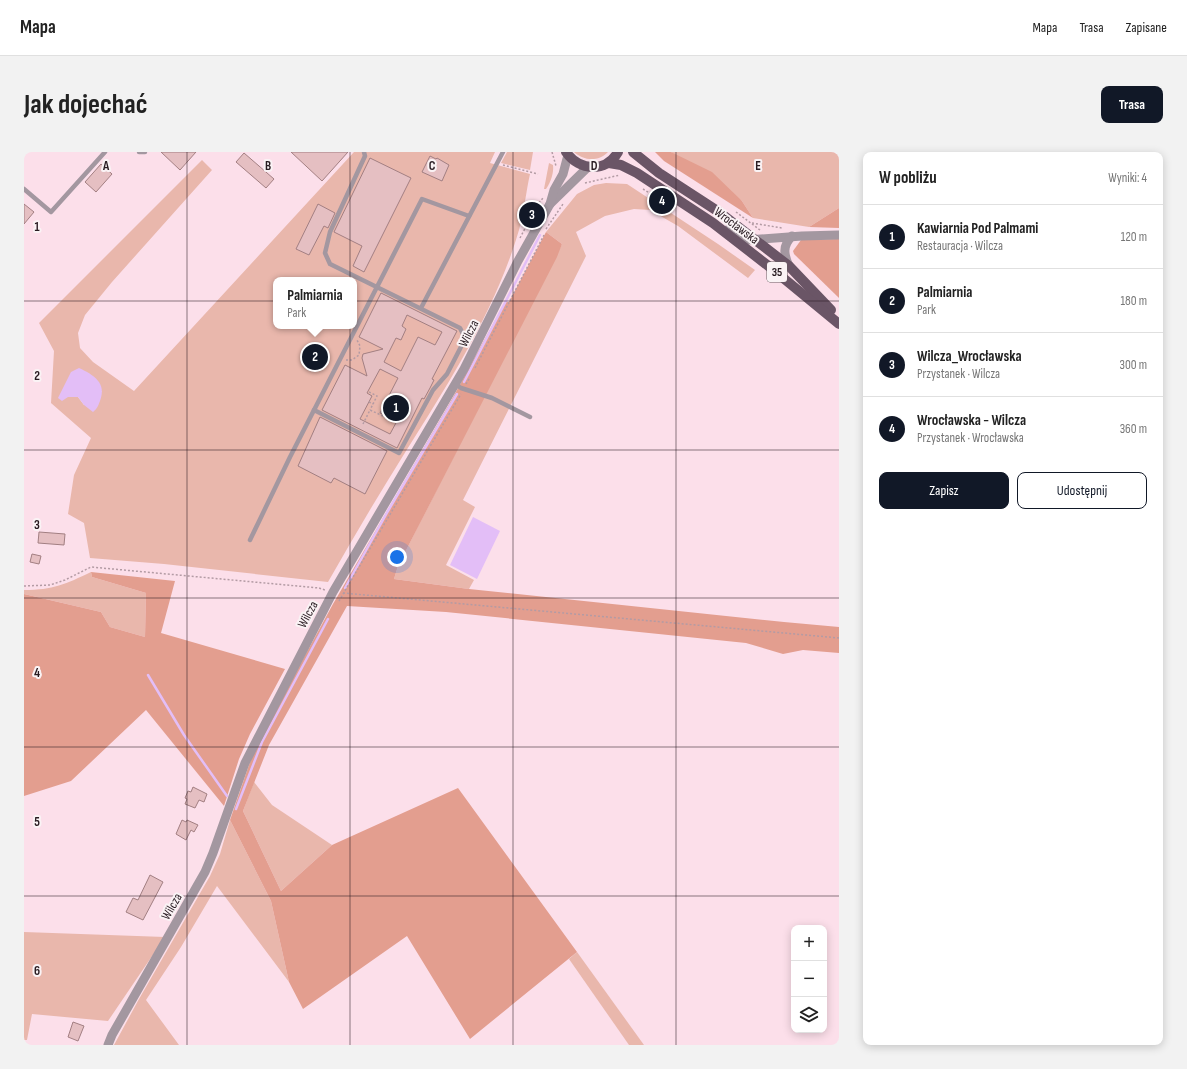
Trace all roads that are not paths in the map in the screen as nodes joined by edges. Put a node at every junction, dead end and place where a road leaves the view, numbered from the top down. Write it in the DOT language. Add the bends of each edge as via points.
graph roads {
  1 [pos="105,152"];
  2 [pos="140,152"];
  3 [pos="145,152"];
  4 [pos="364,152"];
  5 [pos="503,152"];
  6 [pos="618,152"];
  7 [pos="633,152"];
  8 [pos="567,154"];
  9 [pos="609,163"];
  10 [pos="588,167"];
  11 [pos="24,189"];
  12 [pos="550,204"];
  13 [pos="469,216"];
  14 [pos="713,223"];
  15 [pos="790,233"];
  16 [pos="839,235"];
  17 [pos="756,240"];
  18 [pos="789,266"];
  19 [pos="357,277"];
  20 [pos="357,277"];
  21 [pos="377,287"];
  22 [pos="421,308"];
  23 [pos="839,319"];
  24 [pos="839,324"];
  25 [pos="357,327"];
  26 [pos="356,329"];
  27 [pos="455,384"];
  28 [pos="314,410"];
  29 [pos="530,417"];
  30 [pos="250,540"];
  31 [pos="108,1045"];
  1 -- 11 [label="lane" via="51,212"];
  2 -- 3 [label="lane"];
  4 -- 20 [label="lane" via="365,156 330,232 325,253 330,264"];
  5 -- 13 [label="lane"];
  6 -- 9 [label="main road"];
  7 -- 17 [label="main road, Wrocławska / 35"];
  8 -- 10 [label="main road" via="578,164"];
  8 -- 12 [label="street, Wilcza" via="563,174"];
  9 -- 10 [label="main road, 35"];
  9 -- 14 [label="main road, Wrocławska / 35" via="621,165 637,173"];
  10 -- 12 [label="street, Wilcza"];
  12 -- 27 [label="street, Wilcza"];
  13 -- 21 [label="lane" via="422,199"];
  13 -- 22 [label="lane"];
  14 -- 17 [label="street" via="742,238"];
  14 -- 24 [label="main road, Wrocławska / 35"];
  15 -- 16 [label="street"];
  15 -- 17 [label="street"];
  15 -- 18 [label="street" via="784,252"];
  17 -- 18 [label="main road, Wrocławska / 35"];
  18 -- 23 [label="main road, Wrocławska / 35"];
  19 -- 21 [label="lane"];
  21 -- 22 [label="lane"];
  21 -- 25 [label="lane"];
  22 -- 28 [label="lane" via="460,328 464,336 463,343 447,374 433,390 399,453"];
  26 -- 28 [label="lane"];
  27 -- 29 [label="lane" via="492,398"];
  27 -- 31 [label="street, Wilcza" via="334,592 245,763 205,872"];
  28 -- 30 [label="lane"];
}
